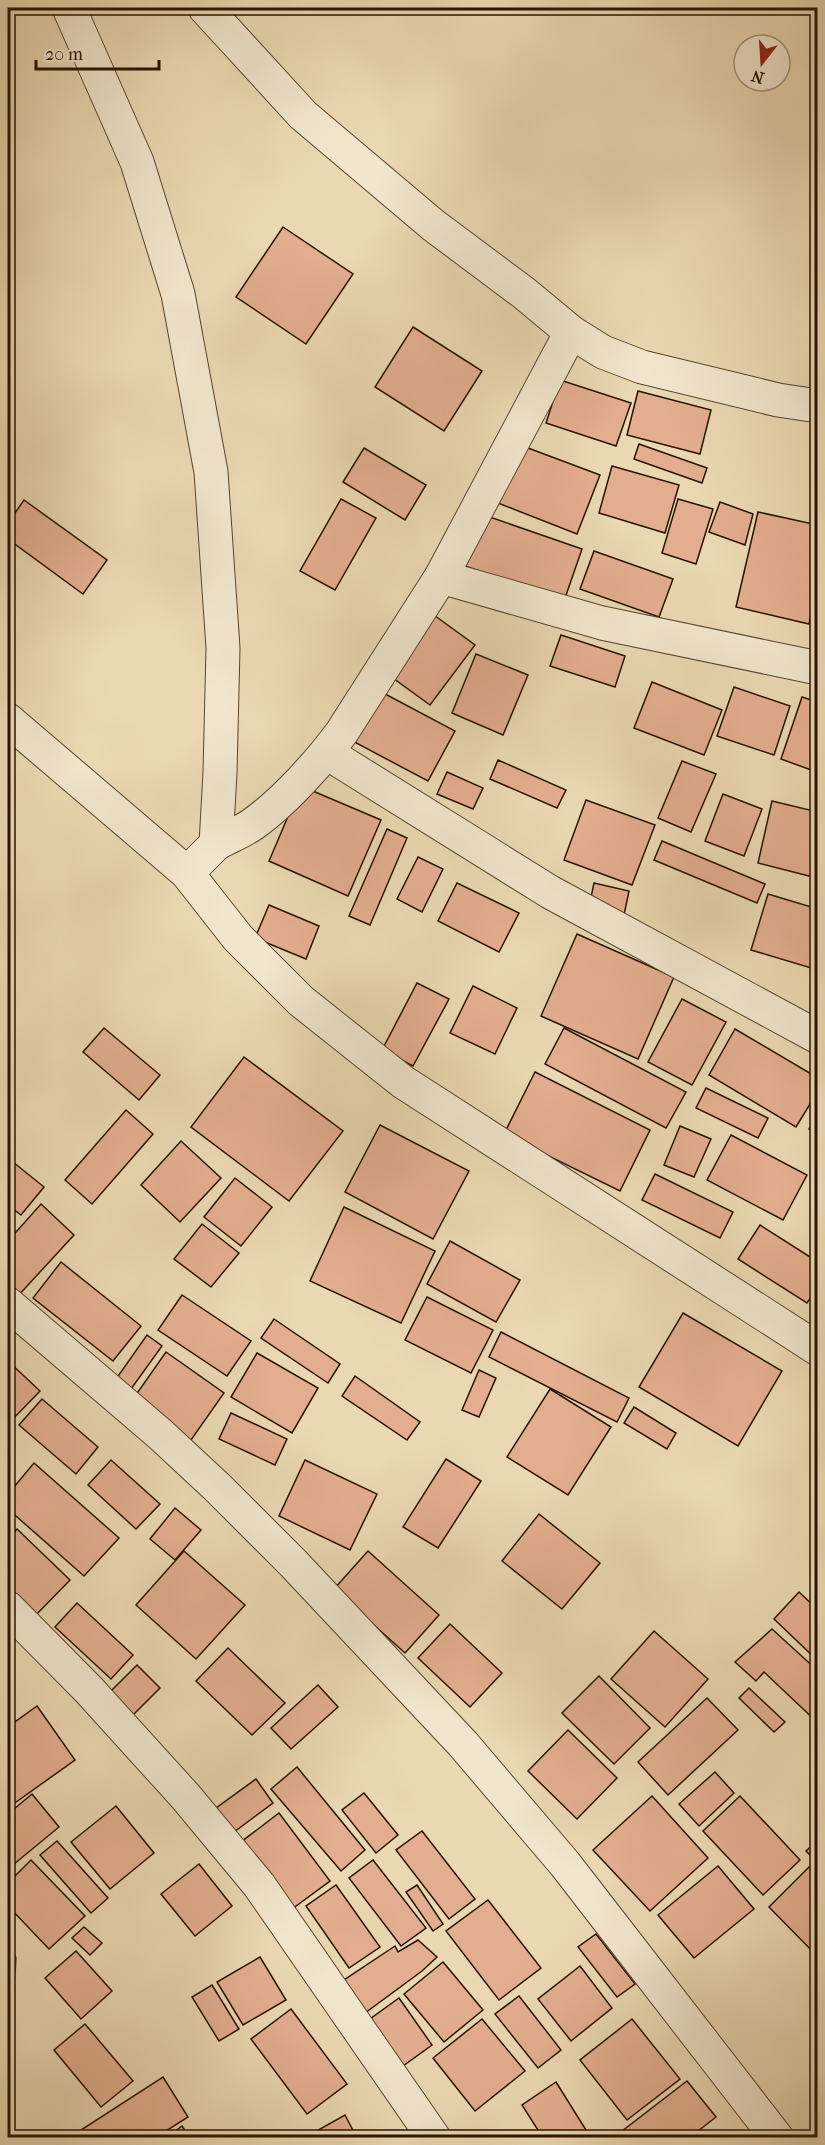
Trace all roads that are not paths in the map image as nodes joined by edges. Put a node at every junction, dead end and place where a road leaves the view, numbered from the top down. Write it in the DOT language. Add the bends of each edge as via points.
graph roads {
  1 [pos="69,8"];
  2 [pos="205,8"];
  3 [pos="571,332"];
  4 [pos="818,406"];
  5 [pos="441,577"];
  6 [pos="818,668"];
  7 [pos="8,720"];
  8 [pos="327,753"];
  9 [pos="216,844"];
  10 [pos="187,873"];
  11 [pos="818,1037"];
  12 [pos="8,1304"];
  13 [pos="818,1349"];
  14 [pos="8,1608"];
  15 [pos="434,2138"];
  16 [pos="777,2138"];
  1 -- 9 [label="street" via="137,162 178,294 211,472 224,648"];
  2 -- 3 [label="street" via="303,115 433,225"];
  3 -- 4 [label="street" via="603,352 642,368"];
  3 -- 5 [label="street"];
  5 -- 6 [label="street" via="602,623"];
  5 -- 8 [label="street"];
  7 -- 10 [label="street"];
  8 -- 9 [label="street" via="253,824"];
  8 -- 11 [label="street" via="550,892"];
  9 -- 10 [label="street"];
  10 -- 13 [label="street" via="238,938 301,1001 403,1082"];
  12 -- 16 [label="street" via="217,1487 463,1744 565,1864"];
  14 -- 15 [label="street" via="170,1779 259,1885"];
}
